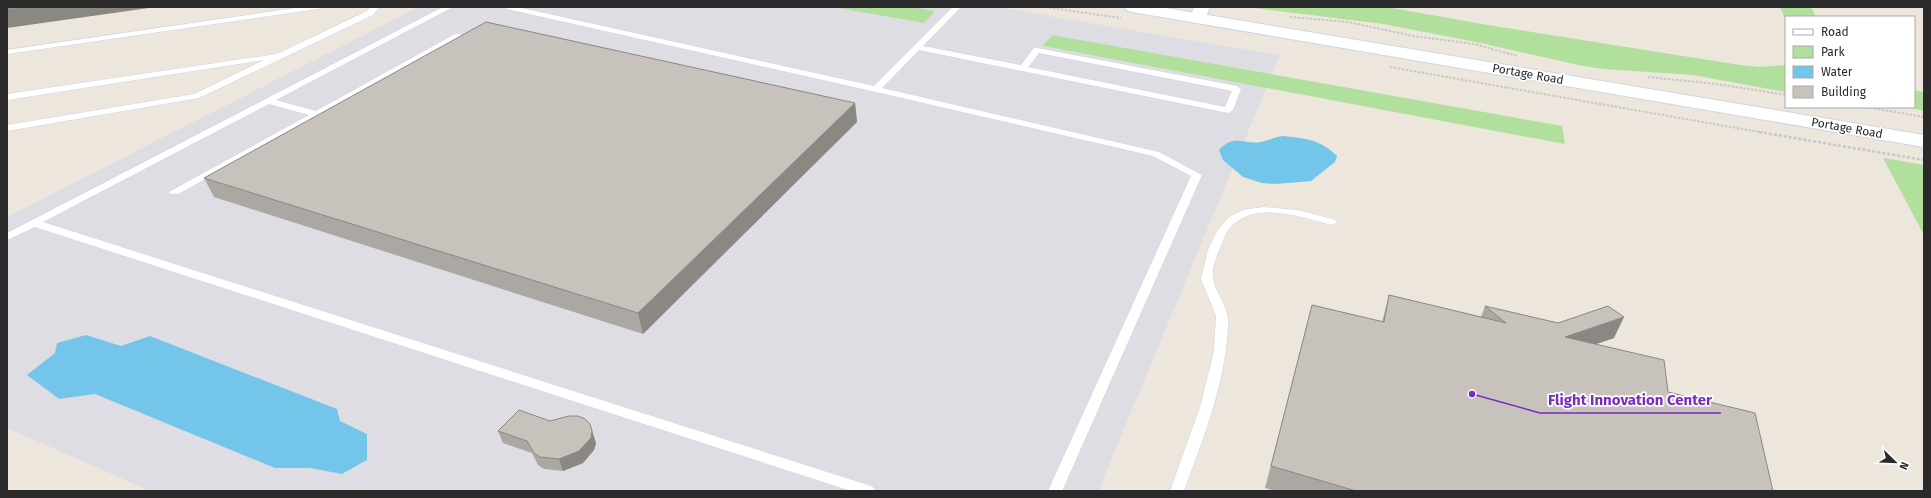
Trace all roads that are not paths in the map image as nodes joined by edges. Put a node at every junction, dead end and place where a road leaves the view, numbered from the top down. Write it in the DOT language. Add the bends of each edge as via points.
graph roads {
  1 [pos="318,7"];
  2 [pos="375,7"];
  3 [pos="449,7"];
  4 [pos="507,7"];
  5 [pos="957,7"];
  6 [pos="1132,7"];
  7 [pos="1200,13"];
  8 [pos="458,36"];
  9 [pos="918,47"];
  10 [pos="7,52"];
  11 [pos="286,54"];
  12 [pos="1023,68"];
  13 [pos="876,89"];
  14 [pos="7,97"];
  15 [pos="268,101"];
  16 [pos="317,114"];
  17 [pos="7,128"];
  18 [pos="1924,141"];
  19 [pos="174,192"];
  20 [pos="1332,222"];
  21 [pos="34,223"];
  22 [pos="7,237"];
  23 [pos="868,491"];
  24 [pos="1055,491"];
  25 [pos="1177,491"];
  1 -- 10 [label="lane"];
  2 -- 11 [label="lane" via="370,13"];
  3 -- 15 [label="lane"];
  4 -- 13 [label="lane"];
  5 -- 9 [label="lane"];
  6 -- 7 [label="main road, Portage Road"];
  7 -- 18 [label="main road, Portage Road"];
  8 -- 16 [label="lane"];
  9 -- 12 [label="lane"];
  9 -- 13 [label="lane"];
  11 -- 14 [label="lane"];
  11 -- 17 [label="lane" via="196,96"];
  12 -- 12 [label="lane" via="1228,110 1237,89 1037,50"];
  13 -- 24 [label="lane" via="1156,154 1197,174"];
  15 -- 16 [label="lane"];
  15 -- 21 [label="lane"];
  16 -- 19 [label="lane"];
  20 -- 25 [label="lane" via="1289,212 1258,210 1245,212 1223,227 1216,241 1207,278 1222,315 1219,355 1207,405"];
  21 -- 22 [label="lane"];
  21 -- 23 [label="lane"];
}
